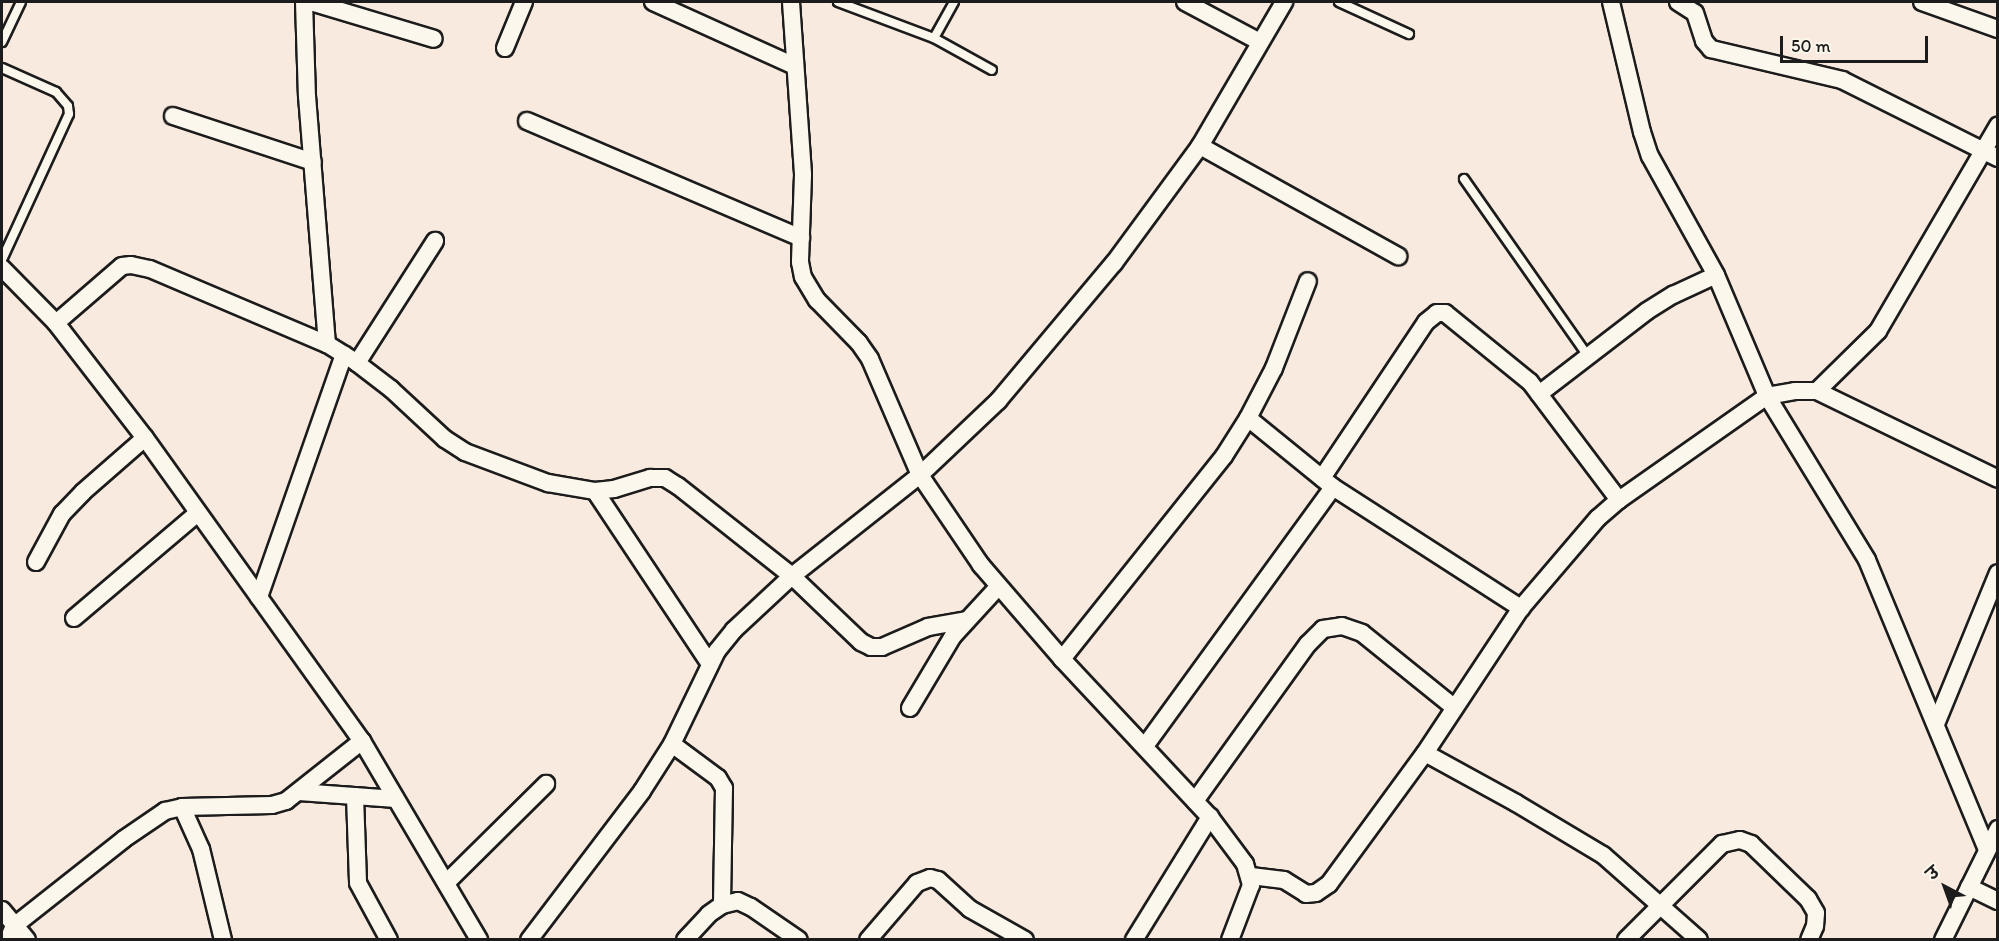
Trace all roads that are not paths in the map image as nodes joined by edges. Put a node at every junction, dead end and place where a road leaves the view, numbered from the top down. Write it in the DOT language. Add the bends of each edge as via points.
graph roads {
  1 [pos="21,2"];
  2 [pos="304,2"];
  3 [pos="311,2"];
  4 [pos="524,2"];
  5 [pos="653,2"];
  6 [pos="791,2"];
  7 [pos="838,2"];
  8 [pos="954,2"];
  9 [pos="1185,2"];
  10 [pos="1284,2"];
  11 [pos="1339,2"];
  12 [pos="1611,2"];
  13 [pos="1678,2"];
  14 [pos="1922,2"];
  15 [pos="1998,29"];
  16 [pos="1409,33"];
  17 [pos="934,38"];
  18 [pos="434,39"];
  19 [pos="2,42"];
  20 [pos="1260,42"];
  21 [pos="505,48"];
  22 [pos="795,66"];
  23 [pos="2,68"];
  24 [pos="992,70"];
  25 [pos="173,116"];
  26 [pos="527,121"];
  27 [pos="1998,126"];
  28 [pos="1200,146"];
  29 [pos="1991,155"];
  30 [pos="313,162"];
  31 [pos="1464,179"];
  32 [pos="801,238"];
  33 [pos="435,241"];
  34 [pos="1398,256"];
  35 [pos="2,260"];
  36 [pos="2,268"];
  37 [pos="1716,275"];
  38 [pos="1308,281"];
  39 [pos="56,323"];
  40 [pos="327,344"];
  41 [pos="1588,356"];
  42 [pos="351,358"];
  43 [pos="1816,391"];
  44 [pos="1539,394"];
  45 [pos="1767,396"];
  46 [pos="1248,418"];
  47 [pos="145,438"];
  48 [pos="921,475"];
  49 [pos="1998,479"];
  50 [pos="1328,483"];
  51 [pos="595,491"];
  52 [pos="1619,500"];
  53 [pos="198,513"];
  54 [pos="36,562"];
  55 [pos="1998,573"];
  56 [pos="792,576"];
  57 [pos="998,587"];
  58 [pos="259,597"];
  59 [pos="1521,608"];
  60 [pos="74,618"];
  61 [pos="966,620"];
  62 [pos="1062,659"];
  63 [pos="710,664"];
  64 [pos="910,708"];
  65 [pos="1455,708"];
  66 [pos="1936,724"];
  67 [pos="363,741"];
  68 [pos="672,744"];
  69 [pos="1145,746"];
  70 [pos="1425,753"];
  71 [pos="546,784"];
  72 [pos="299,792"];
  73 [pos="355,796"];
  74 [pos="396,799"];
  75 [pos="1195,801"];
  76 [pos="182,807"];
  77 [pos="1210,817"];
  78 [pos="1998,829"];
  79 [pos="1987,849"];
  80 [pos="1251,876"];
  81 [pos="446,883"];
  82 [pos="1969,887"];
  83 [pos="1998,901"];
  84 [pos="722,905"];
  85 [pos="1660,907"];
  86 [pos="2,910"];
  87 [pos="11,933"];
  88 [pos="27,939"];
  89 [pos="223,939"];
  90 [pos="389,939"];
  91 [pos="479,939"];
  92 [pos="529,939"];
  93 [pos="685,939"];
  94 [pos="799,939"];
  95 [pos="868,939"];
  96 [pos="1024,939"];
  97 [pos="1134,939"];
  98 [pos="1230,939"];
  99 [pos="1626,939"];
  100 [pos="1699,939"];
  101 [pos="1809,939"];
  102 [pos="1943,939"];
  1 -- 19 [label="lane"];
  2 -- 30 [label="street"];
  3 -- 18 [label="street"];
  4 -- 21 [label="street"];
  5 -- 22 [label="street"];
  6 -- 22 [label="street"];
  7 -- 17 [label="lane"];
  8 -- 17 [label="lane"];
  9 -- 20 [label="street"];
  10 -- 20 [label="street"];
  11 -- 16 [label="lane"];
  12 -- 37 [label="street" via="1650,156"];
  13 -- 29 [label="street" via="1695,13 1704,41 1712,49 1842,80"];
  14 -- 15 [label="street"];
  17 -- 24 [label="lane"];
  20 -- 28 [label="street"];
  22 -- 32 [label="street" via="803,175"];
  23 -- 35 [label="lane" via="56,92 69,106 69,114"];
  25 -- 30 [label="street"];
  26 -- 32 [label="street"];
  27 -- 29 [label="street"];
  28 -- 34 [label="street"];
  28 -- 48 [label="street" via="1114,263 1041,351 998,401"];
  29 -- 43 [label="street" via="1878,331"];
  30 -- 40 [label="street"];
  31 -- 41 [label="lane"];
  32 -- 48 [label="street" via="800,262 809,289 870,359"];
  33 -- 42 [label="street"];
  36 -- 39 [label="street"];
  37 -- 41 [label="street" via="1673,295"];
  37 -- 45 [label="street"];
  38 -- 46 [label="street" via="1274,368"];
  39 -- 40 [label="street" via="112,273 131,265 150,269"];
  39 -- 47 [label="street"];
  40 -- 42 [label="street"];
  41 -- 44 [label="street"];
  42 -- 51 [label="street" via="465,452 548,483"];
  42 -- 58 [label="street"];
  43 -- 45 [label="street" via="1795,390"];
  43 -- 49 [label="street"];
  44 -- 50 [label="street" via="1530,382 1445,314 1437,313 1426,322"];
  44 -- 52 [label="street"];
  45 -- 52 [label="street"];
  45 -- 66 [label="street" via="1867,560"];
  46 -- 50 [label="street"];
  46 -- 62 [label="street" via="1224,456"];
  47 -- 53 [label="street"];
  47 -- 54 [label="street" via="62,514"];
  48 -- 56 [label="street"];
  48 -- 57 [label="street"];
  50 -- 59 [label="street"];
  50 -- 69 [label="street"];
  51 -- 56 [label="street" via="665,478"];
  51 -- 63 [label="street"];
  52 -- 59 [label="street" via="1598,518"];
  53 -- 58 [label="street"];
  53 -- 60 [label="street"];
  55 -- 66 [label="street"];
  56 -- 61 [label="street" via="871,647 882,647 928,627"];
  56 -- 63 [label="street" via="734,630"];
  57 -- 61 [label="street"];
  57 -- 62 [label="street"];
  58 -- 67 [label="street"];
  59 -- 65 [label="street"];
  61 -- 64 [label="street"];
  62 -- 69 [label="street"];
  63 -- 68 [label="street"];
  65 -- 70 [label="street"];
  65 -- 75 [label="street" via="1362,633 1342,626 1323,629 1308,644"];
  66 -- 79 [label="street"];
  67 -- 72 [label="street"];
  67 -- 74 [label="street"];
  68 -- 84 [label="street" via="718,778 724,788"];
  68 -- 92 [label="street" via="642,791"];
  69 -- 75 [label="street"];
  70 -- 80 [label="street" via="1329,884 1317,893 1305,894 1284,880"];
  70 -- 85 [label="street" via="1603,855"];
  71 -- 81 [label="street"];
  72 -- 73 [label="street"];
  72 -- 76 [label="street" via="272,805"];
  73 -- 74 [label="street"];
  73 -- 90 [label="street" via="358,883"];
  74 -- 81 [label="street"];
  75 -- 77 [label="street"];
  76 -- 87 [label="street" via="165,811 124,838"];
  76 -- 89 [label="street" via="201,849"];
  77 -- 80 [label="street"];
  77 -- 97 [label="street"];
  78 -- 79 [label="street"];
  79 -- 82 [label="street"];
  80 -- 98 [label="street" via="1248,899"];
  81 -- 91 [label="street"];
  82 -- 83 [label="street"];
  82 -- 102 [label="street"];
  84 -- 93 [label="street"];
  84 -- 94 [label="street" via="738,902 751,907"];
  85 -- 99 [label="street"];
  85 -- 100 [label="street"];
  85 -- 101 [label="street" via="1722,844 1740,840 1751,844 1808,899 1816,912"];
  86 -- 87 [label="street"];
  87 -- 88 [label="street"];
  95 -- 96 [label="street" via="917,884 930,878 938,880 970,909"];
}
